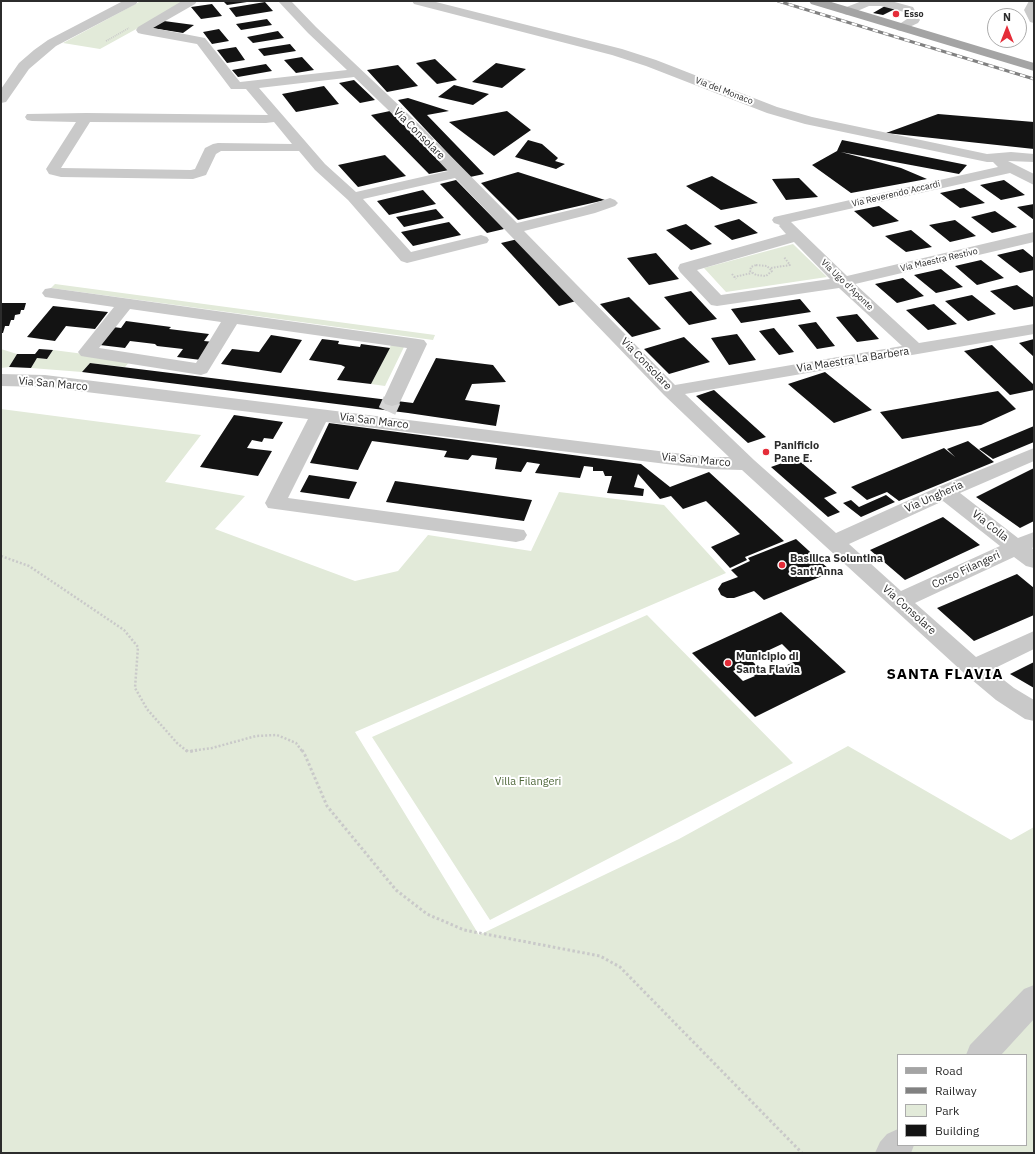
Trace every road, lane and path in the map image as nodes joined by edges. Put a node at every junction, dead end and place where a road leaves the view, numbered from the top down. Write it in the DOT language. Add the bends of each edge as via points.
graph roads {
  1 [pos="132,1"];
  2 [pos="191,1"];
  3 [pos="270,1"];
  4 [pos="284,1"];
  5 [pos="418,1"];
  6 [pos="815,1"];
  7 [pos="1034,2"];
  8 [pos="848,11"];
  9 [pos="1034,19"];
  10 [pos="901,27"];
  11 [pos="1034,67"];
  12 [pos="351,68"];
  13 [pos="249,84"];
  14 [pos="1,99"];
  15 [pos="32,117"];
  16 [pos="86,117"];
  17 [pos="277,117"];
  18 [pos="302,146"];
  19 [pos="965,154"];
  20 [pos="987,158"];
  21 [pos="1034,158"];
  22 [pos="1012,168"];
  23 [pos="993,172"];
  24 [pos="458,173"];
  25 [pos="1034,180"];
  26 [pos="353,197"];
  27 [pos="610,203"];
  28 [pos="780,220"];
  29 [pos="513,229"];
  30 [pos="797,236"];
  31 [pos="1034,237"];
  32 [pos="481,240"];
  33 [pos="790,255"];
  34 [pos="770,268"];
  35 [pos="752,273"];
  36 [pos="732,274"];
  37 [pos="843,282"];
  38 [pos="51,293"];
  39 [pos="126,303"];
  40 [pos="232,318"];
  41 [pos="1034,329"];
  42 [pos="916,350"];
  43 [pos="1,380"];
  44 [pos="671,391"];
  45 [pos="387,411"];
  46 [pos="320,414"];
  47 [pos="1034,454"];
  48 [pos="747,464"];
  49 [pos="945,492"];
  50 [pos="516,535"];
  51 [pos="834,542"];
  52 [pos="1025,543"];
  53 [pos="1,556"];
  54 [pos="1034,561"];
  55 [pos="899,601"];
  56 [pos="1034,639"];
  57 [pos="973,668"];
  58 [pos="1034,712"];
  59 [pos="1034,998"];
  60 [pos="982,1054"];
  61 [pos="802,1153"];
  1 -- 14 [label="street" via="52,43 24,66"];
  2 -- 13 [label="street" via="142,30 201,41 236,86"];
  3 -- 12 [label="street" via="330,63"];
  4 -- 12 [label="street, Via Consolare"];
  5 -- 19 [label="street, Via del Monaco" via="617,52 772,110 810,121"];
  6 -- 8 [label="main road"];
  7 -- 9 [label="street" via="1030,10"];
  8 -- 10 [label="main road"];
  8 -- 10 [label="street" via="867,3 882,2 909,10 914,20"];
  10 -- 11 [label="main road"];
  12 -- 13 [label="street" via="322,78"];
  12 -- 24 [label="street, Via Consolare"];
  13 -- 17 [label="street"];
  15 -- 16 [label="street"];
  16 -- 17 [label="street"];
  16 -- 18 [label="street" via="54,171 193,175 201,172 210,151 218,147"];
  17 -- 18 [label="street"];
  18 -- 26 [label="street" via="320,167"];
  19 -- 20 [label="street, Via del Monaco"];
  19 -- 23 [label="street" via="979,160"];
  20 -- 21 [label="street, Via del Monaco"];
  20 -- 22 [label="street"];
  22 -- 23 [label="street, Via Reverendo Accardi"];
  22 -- 25 [label="street"];
  23 -- 28 [label="street, Via Reverendo Accardi"];
  24 -- 26 [label="street"];
  24 -- 29 [label="street, Via Consolare"];
  26 -- 32 [label="street" via="407,258"];
  27 -- 29 [label="street"];
  28 -- 30 [label="street, Via Ugo d'Aponte"];
  29 -- 44 [label="street, Via Consolare"];
  30 -- 37 [label="street, Via Ugo d'Aponte"];
  30 -- 37 [label="street, Via Maestra Restivo" via="686,268 717,301"];
  31 -- 37 [label="street, Via Maestra Restivo"];
  33 -- 34 [label="path" via="783,257 790,264"];
  34 -- 35 [label="path" via="771,273 766,276"];
  34 -- 35 [label="path" via="756,265 750,269"];
  35 -- 36 [label="path" via="735,278"];
  37 -- 42 [label="street, Via Ugo d'Aponte"];
  38 -- 39 [label="street"];
  39 -- 40 [label="street"];
  39 -- 40 [label="street" via="87,352 201,369"];
  40 -- 45 [label="street" via="418,344"];
  41 -- 42 [label="street, Via Maestra La Barbera"];
  42 -- 44 [label="street, Via Maestra La Barbera"];
  43 -- 46 [label="street, Via San Marco" via="45,381"];
  44 -- 48 [label="street, Via Consolare"];
  45 -- 46 [label="street, Via San Marco"];
  45 -- 48 [label="street, Via San Marco" via="707,462"];
  46 -- 50 [label="street" via="275,503"];
  47 -- 49 [label="street, Via Ungheria"];
  48 -- 51 [label="street, Via Consolare"];
  49 -- 51 [label="street, Via Ungheria"];
  49 -- 52 [label="street, Via Colla"];
  51 -- 55 [label="street, Via Consolare"];
  52 -- 54 [label="street, Via Colla"];
  52 -- 55 [label="street, Corso Filangeri"];
  53 -- 61 [label="path" via="29,566 124,630 138,647 136,688 148,709 188,752 256,736 277,735 296,743 305,754 327,806 396,890 427,914 464,930 600,956 620,967"];
  55 -- 57 [label="street, Via Consolare"];
  56 -- 57 [label="street"];
  57 -- 58 [label="street, Via Consolare" via="1005,694"];
  59 -- 60 [label="street"];
}
